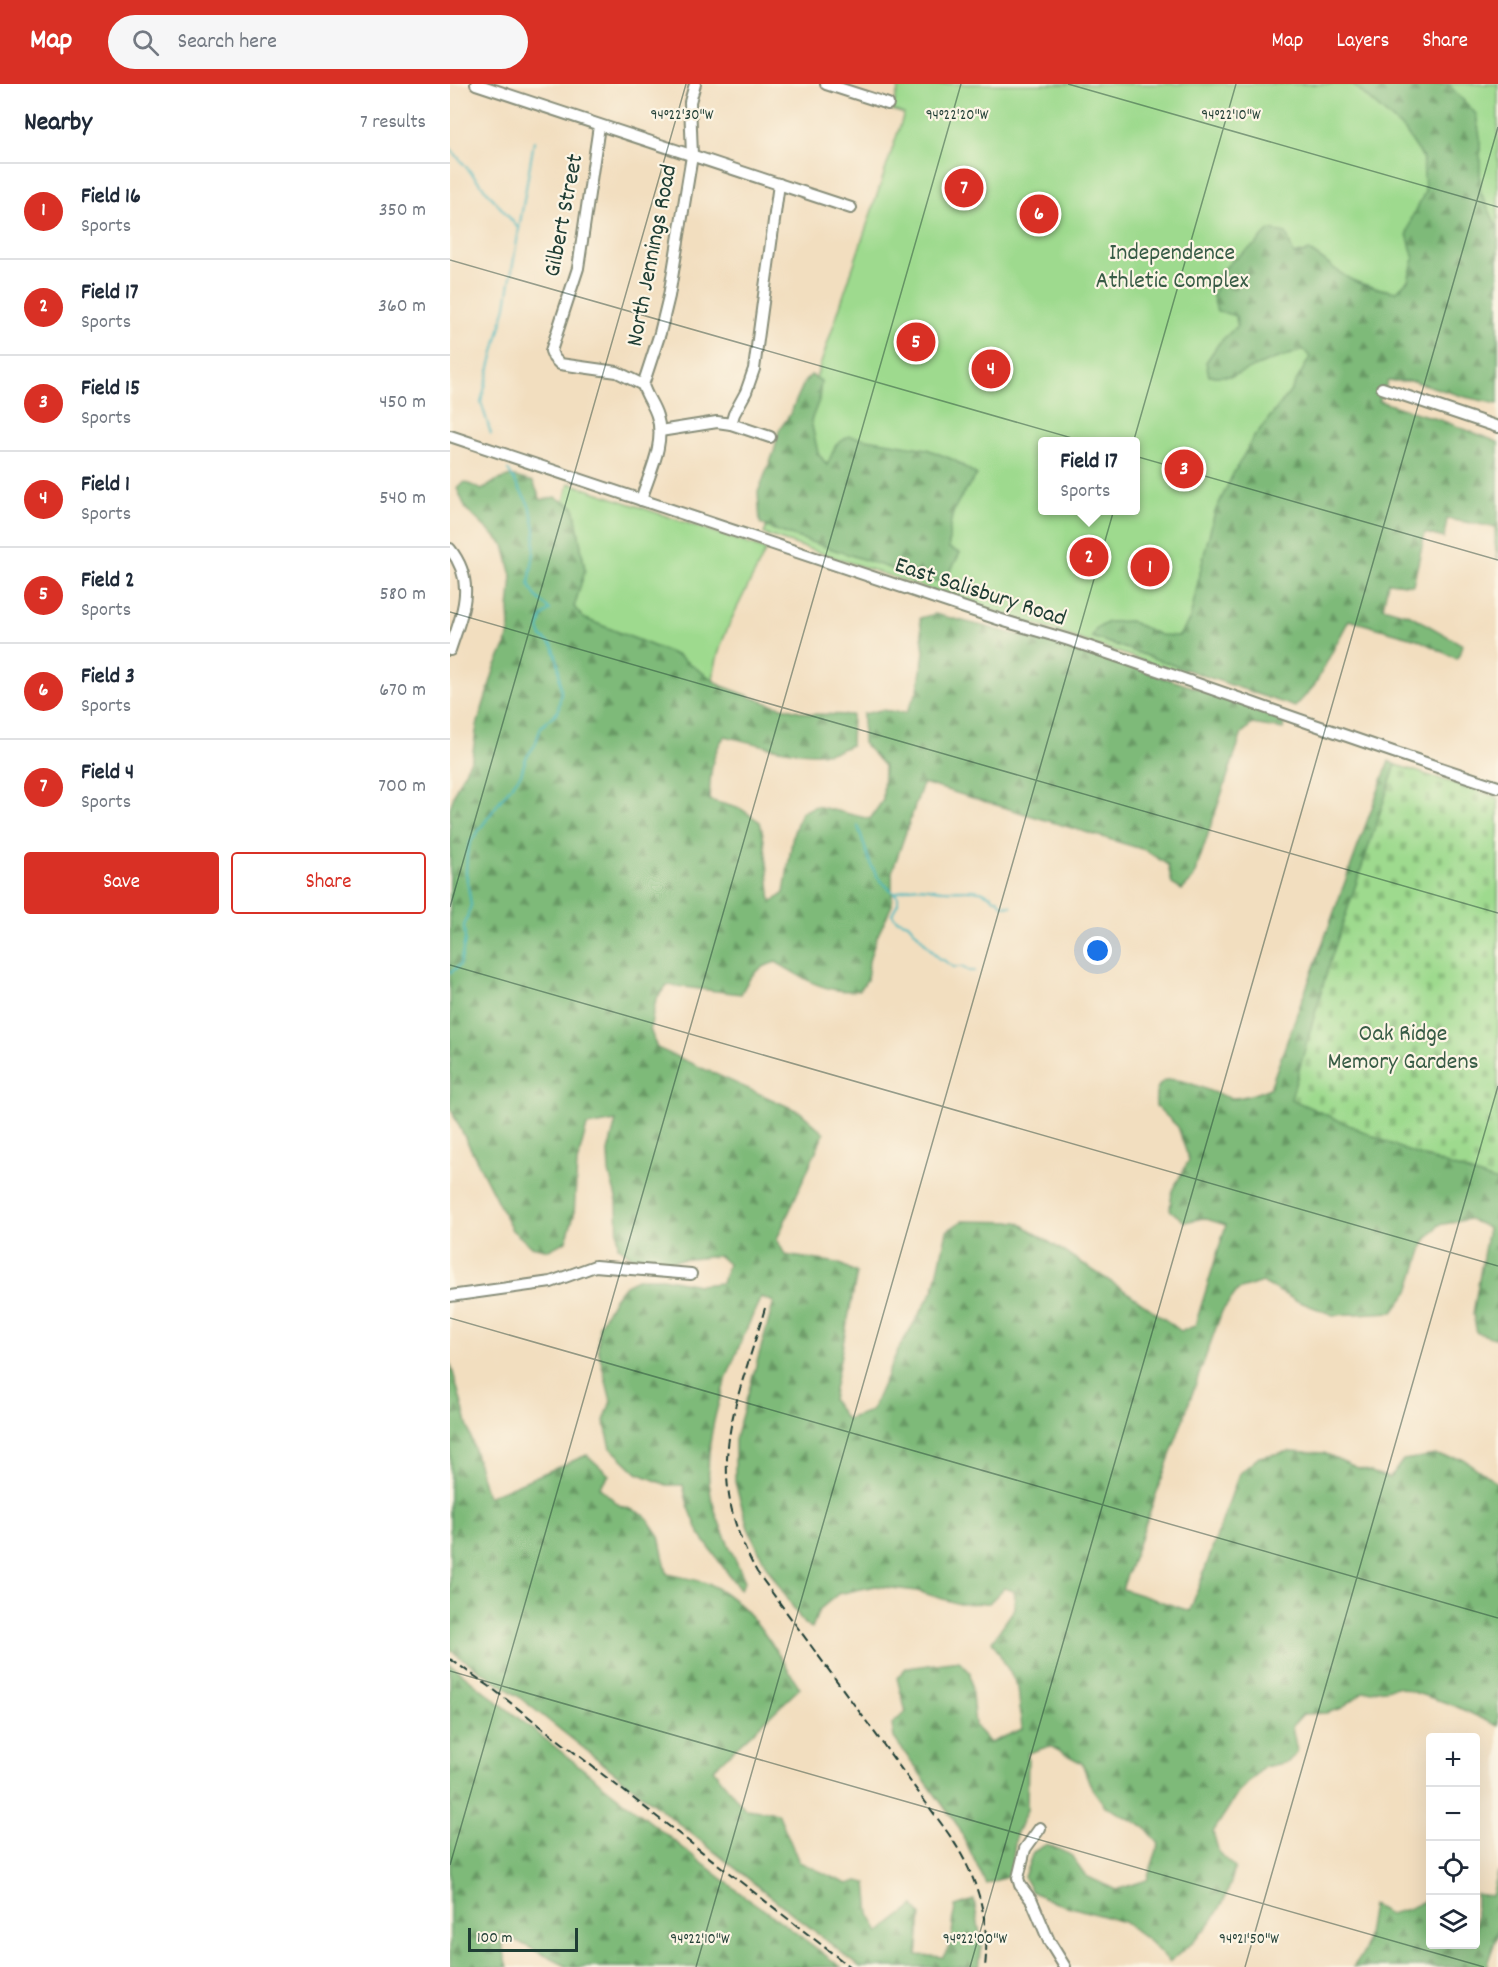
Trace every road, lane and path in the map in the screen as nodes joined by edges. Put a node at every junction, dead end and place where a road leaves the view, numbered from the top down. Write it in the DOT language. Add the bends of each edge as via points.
graph roads {
  1 [pos="476,84"];
  2 [pos="695,84"];
  3 [pos="826,84"];
  4 [pos="888,104"];
  5 [pos="599,126"];
  6 [pos="692,156"];
  7 [pos="779,184"];
  8 [pos="851,208"];
  9 [pos="643,385"];
  10 [pos="1382,388"];
  11 [pos="731,424"];
  12 [pos="1498,427"];
  13 [pos="660,431"];
  14 [pos="450,436"];
  15 [pos="770,437"];
  16 [pos="641,500"];
  17 [pos="450,549"];
  18 [pos="452,637"];
  19 [pos="450,650"];
  20 [pos="1498,787"];
  21 [pos="691,1274"];
  22 [pos="450,1296"];
  23 [pos="1040,1828"];
  24 [pos="1065,1967"];
  1 -- 5 [label="street"];
  2 -- 6 [label="street, North Jennings Road" via="690,102"];
  3 -- 4 [label="street"];
  5 -- 6 [label="street"];
  5 -- 9 [label="street, Gilbert Street" via="578,268 551,351 560,364 617,372"];
  6 -- 7 [label="street"];
  6 -- 9 [label="street, North Jennings Road" via="669,296"];
  7 -- 8 [label="street"];
  7 -- 11 [label="street" via="754,369"];
  9 -- 13 [label="street"];
  10 -- 12 [label="street"];
  11 -- 13 [label="street" via="717,422"];
  11 -- 15 [label="street"];
  13 -- 16 [label="street"];
  14 -- 16 [label="street, East Salisbury Road"];
  16 -- 20 [label="street, East Salisbury Road" via="1082,644"];
  17 -- 18 [label="street" via="466,582"];
  18 -- 19 [label="street"];
  21 -- 22 [label="street" via="595,1266 551,1282"];
  23 -- 24 [label="street" via="1025,1849 1018,1878"];
}
